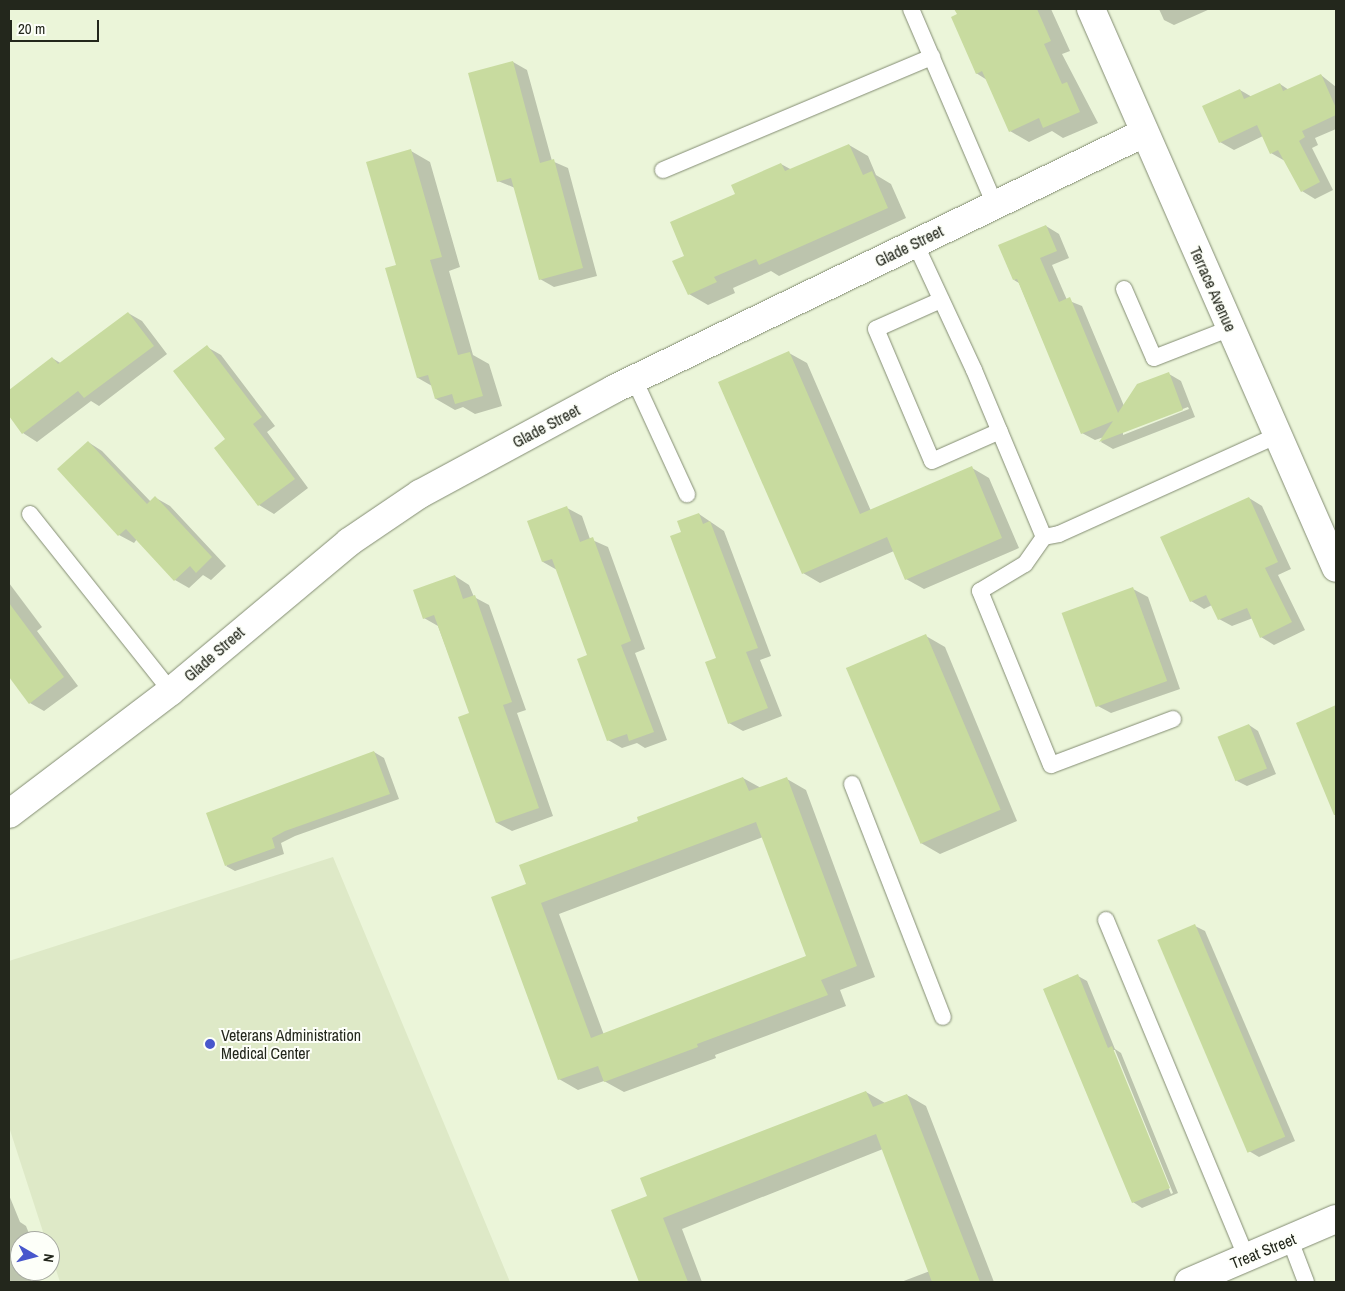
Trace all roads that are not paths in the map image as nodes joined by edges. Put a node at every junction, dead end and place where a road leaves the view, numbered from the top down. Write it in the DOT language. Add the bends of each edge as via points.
graph roads {
  1 [pos="911,9"];
  2 [pos="1091,9"];
  3 [pos="932,57"];
  4 [pos="1144,133"];
  5 [pos="663,170"];
  6 [pos="995,205"];
  7 [pos="915,243"];
  8 [pos="1124,288"];
  9 [pos="941,300"];
  10 [pos="1231,328"];
  11 [pos="634,379"];
  12 [pos="1000,431"];
  13 [pos="1276,436"];
  14 [pos="686,494"];
  15 [pos="30,514"];
  16 [pos="1044,537"];
  17 [pos="1336,568"];
  18 [pos="171,691"];
  19 [pos="1173,719"];
  20 [pos="852,784"];
  21 [pos="9,814"];
  22 [pos="1106,920"];
  23 [pos="943,1017"];
  24 [pos="1336,1219"];
  25 [pos="1290,1240"];
  26 [pos="1246,1257"];
  27 [pos="1189,1282"];
  28 [pos="1306,1282"];
  1 -- 3 [label="lane"];
  2 -- 4 [label="street, Terrace Avenue"];
  3 -- 5 [label="lane"];
  3 -- 6 [label="lane"];
  4 -- 6 [label="street, Glade Street"];
  4 -- 10 [label="street, Terrace Avenue"];
  6 -- 7 [label="street, Glade Street"];
  7 -- 9 [label="lane"];
  7 -- 11 [label="street, Glade Street"];
  8 -- 10 [label="lane" via="1154,358"];
  9 -- 12 [label="lane"];
  9 -- 12 [label="lane" via="876,329 932,461"];
  10 -- 13 [label="street, Terrace Avenue"];
  11 -- 14 [label="lane"];
  11 -- 18 [label="street, Glade Street" via="404,505 301,580"];
  12 -- 16 [label="lane"];
  13 -- 16 [label="lane" via="1059,534"];
  13 -- 17 [label="street, Terrace Avenue"];
  15 -- 18 [label="lane"];
  16 -- 19 [label="lane" via="1025,564 980,591 1051,765"];
  18 -- 21 [label="street, Glade Street"];
  20 -- 23 [label="lane"];
  22 -- 26 [label="lane"];
  24 -- 25 [label="street, Treat Street"];
  25 -- 26 [label="street, Treat Street"];
  25 -- 28 [label="lane"];
  26 -- 27 [label="street, Treat Street"];
}
